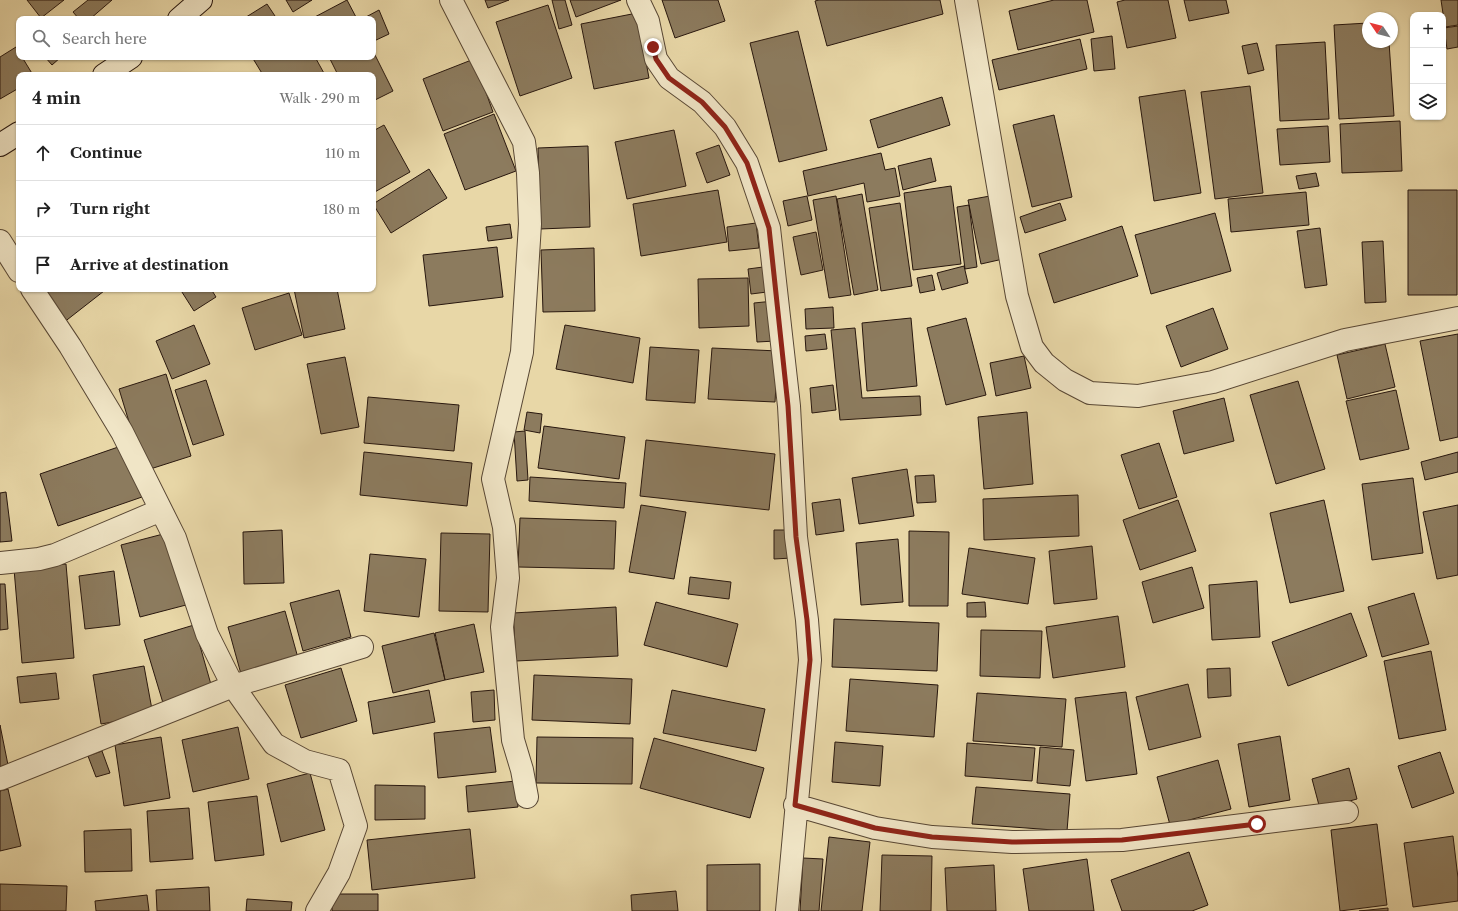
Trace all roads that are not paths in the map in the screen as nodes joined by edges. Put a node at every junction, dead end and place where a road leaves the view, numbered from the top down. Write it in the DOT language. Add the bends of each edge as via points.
graph roads {
  1 [pos="201,0"];
  2 [pos="451,0"];
  3 [pos="638,0"];
  4 [pos="966,0"];
  5 [pos="182,16"];
  6 [pos="126,60"];
  7 [pos="108,72"];
  8 [pos="16,135"];
  9 [pos="0,145"];
  10 [pos="0,240"];
  11 [pos="16,266"];
  12 [pos="34,292"];
  13 [pos="1458,318"];
  14 [pos="161,510"];
  15 [pos="0,563"];
  16 [pos="362,647"];
  17 [pos="234,686"];
  18 [pos="0,779"];
  19 [pos="527,797"];
  20 [pos="795,805"];
  21 [pos="1347,812"];
  22 [pos="317,911"];
  23 [pos="787,911"];
  1 -- 5 [label="street"];
  2 -- 19 [label="street" via="524,142 528,172 530,224 522,352 493,479 504,527 508,578 502,627 513,740"];
  3 -- 20 [label="street" via="648,21 656,59 669,78 702,102 725,127 747,163 769,228 788,406 796,537 810,660"];
  4 -- 13 [label="street" via="1017,296 1032,348 1044,363 1065,380 1090,392 1138,396 1213,382 1345,340"];
  6 -- 7 [label="street"];
  8 -- 9 [label="street"];
  10 -- 11 [label="street"];
  12 -- 14 [label="street" via="122,432"];
  14 -- 15 [label="street" via="55,555"];
  14 -- 17 [label="street" via="175,538 207,634"];
  16 -- 17 [label="street"];
  17 -- 18 [label="street"];
  17 -- 22 [label="street" via="274,744 305,761 339,770 356,826 339,873"];
  20 -- 21 [label="street" via="875,828 932,837 1012,842 1122,840"];
  20 -- 23 [label="street"];
}
